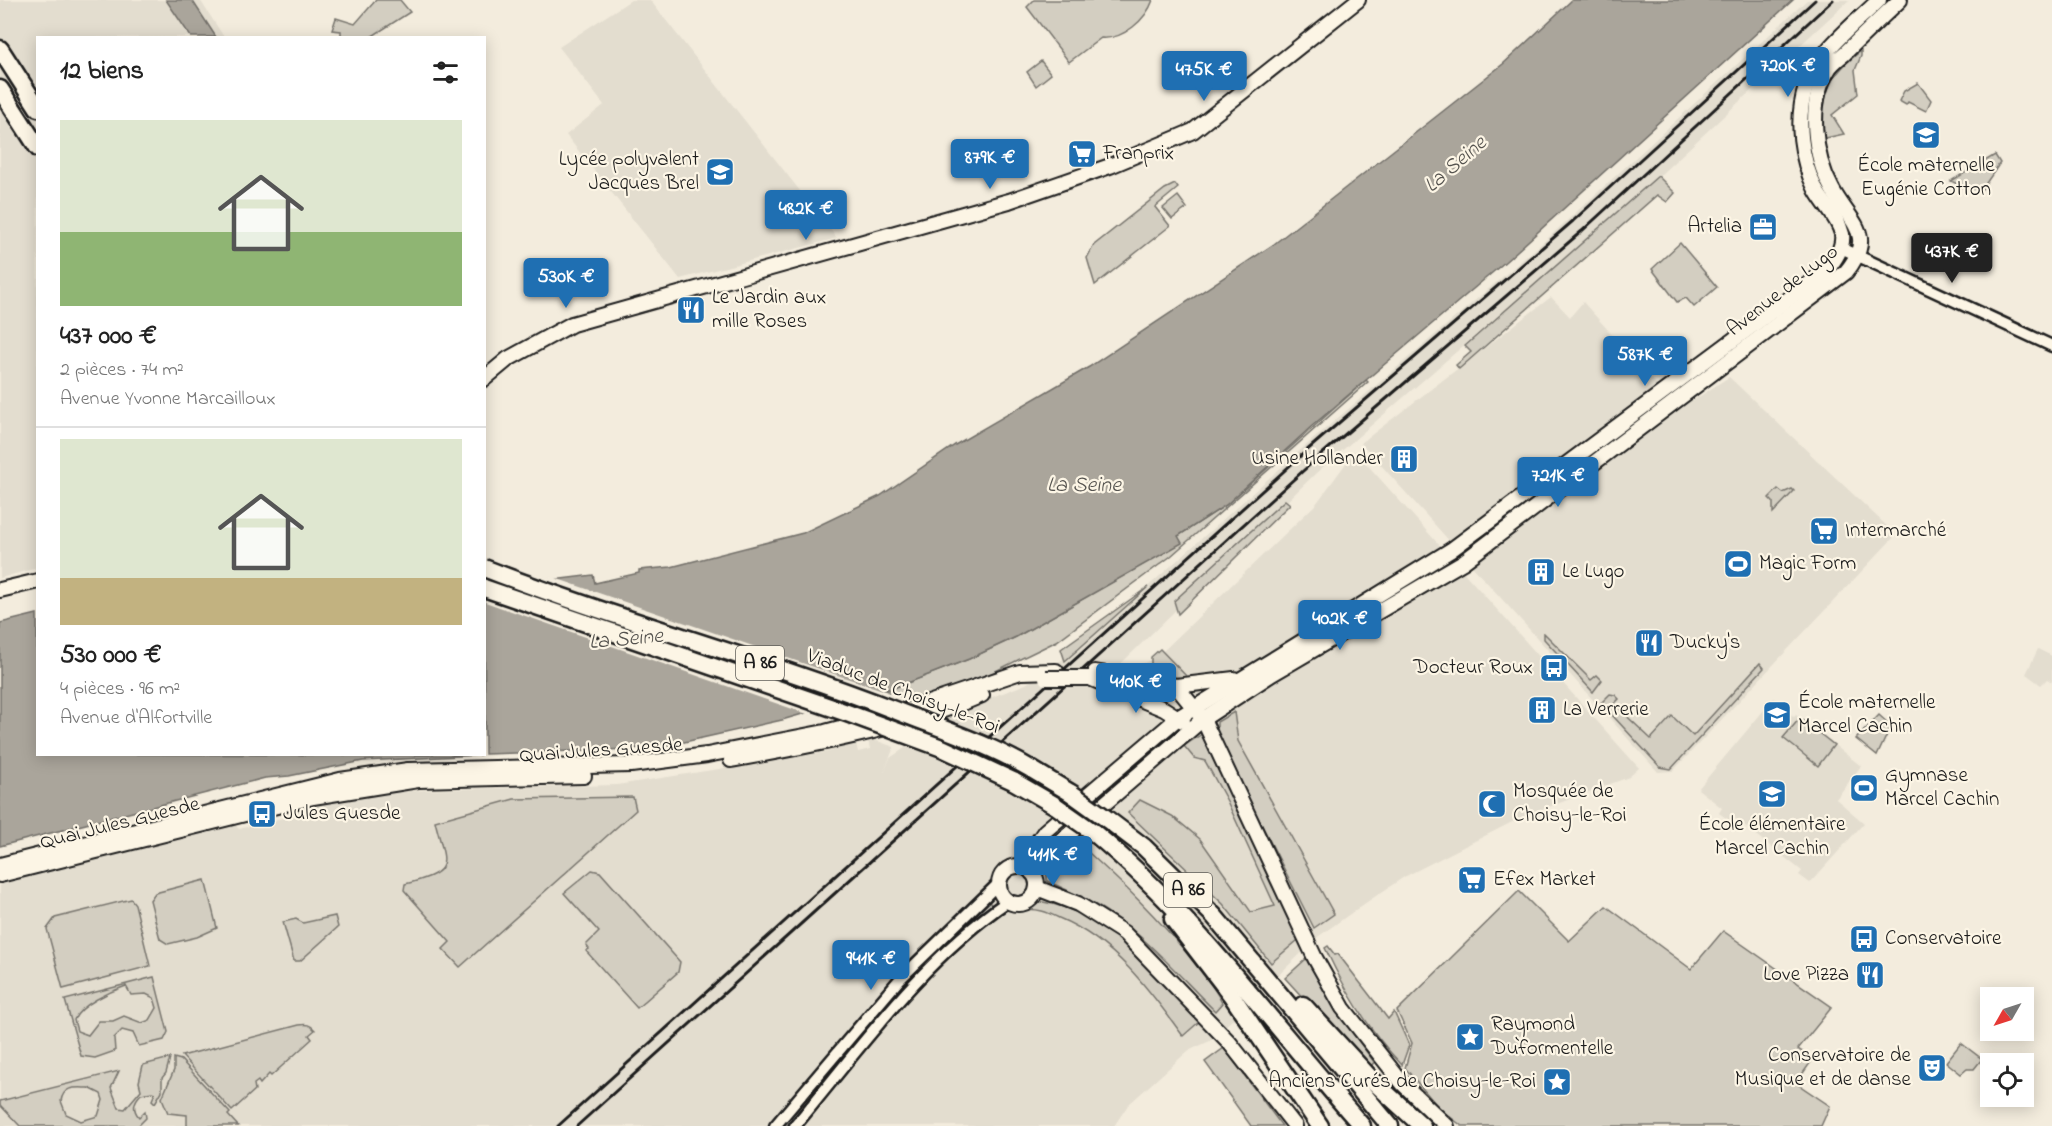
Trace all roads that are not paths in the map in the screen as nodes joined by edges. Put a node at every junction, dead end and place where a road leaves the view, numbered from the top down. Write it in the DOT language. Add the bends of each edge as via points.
graph roads {
  1 [pos="1358,0"];
  2 [pos="1879,0"];
  3 [pos="1900,0"];
  4 [pos="0,49"];
  5 [pos="0,88"];
  6 [pos="36,105"];
  7 [pos="36,145"];
  8 [pos="1841,248"];
  9 [pos="1860,250"];
  10 [pos="2052,346"];
  11 [pos="486,377"];
  12 [pos="486,569"];
  13 [pos="36,581"];
  14 [pos="486,589"];
  15 [pos="0,590"];
  16 [pos="1051,674"];
  17 [pos="1092,675"];
  18 [pos="1239,678"];
  19 [pos="1176,686"];
  20 [pos="1194,708"];
  21 [pos="1178,718"];
  22 [pos="1198,723"];
  23 [pos="0,865"];
  24 [pos="1027,869"];
  25 [pos="0,875"];
  26 [pos="998,884"];
  27 [pos="1037,888"];
  28 [pos="1008,902"];
  29 [pos="1283,990"];
  30 [pos="1238,991"];
  31 [pos="775,1126"];
  32 [pos="795,1126"];
  33 [pos="1295,1126"];
  34 [pos="1320,1126"];
  35 [pos="1362,1126"];
  36 [pos="1390,1126"];
  37 [pos="1422,1126"];
  38 [pos="1447,1126"];
  1 -- 11 [label="main road" via="1180,138 1009,201 572,324 508,359"];
  2 -- 8 [label="main road, Avenue de Lugo" via="1824,54 1806,87 1802,146 1816,191 1842,234"];
  3 -- 9 [label="main road" via="1828,69 1819,89 1815,120 1820,160 1833,190 1856,221"];
  4 -- 6 [label="highway"];
  5 -- 7 [label="highway"];
  8 -- 9 [label="street"];
  8 -- 18 [label="main road, Avenue de Lugo" via="1826,271 1458,544"];
  9 -- 10 [label="street"];
  9 -- 22 [label="main road, Avenue de Lugo" via="1846,272 1464,561 1282,668"];
  12 -- 29 [label="highway, Viaduc de Choisy-le-Roi / A 86, bridge" via="618,617 845,691 991,748 1031,768 1144,847"];
  13 -- 15 [label="main road"];
  14 -- 30 [label="highway, Viaduc de Choisy-le-Roi / A 86, bridge" via="847,713 942,748 1013,781 1092,832 1157,889 1178,927"];
  16 -- 17 [label="main road, Quai Jules Guesde, bridge"];
  16 -- 23 [label="main road, Quai Jules Guesde" via="1020,672 911,709 825,732 707,755 631,765 408,770 340,780"];
  16 -- 25 [label="main road, Quai Jules Guesde" via="1023,678 941,713 816,744 632,774 418,780 363,787"];
  17 -- 19 [label="main road, Quai Jules Guesde"];
  17 -- 21 [label="main road, Quai Jules Guesde"];
  18 -- 19 [label="main road, Quai Jules Guesde"];
  18 -- 20 [label="main road, Avenue de Lugo"];
  19 -- 20 [label="main road"];
  20 -- 21 [label="main road, Avenue de Lugo"];
  20 -- 22 [label="main road"];
  21 -- 22 [label="main road, Quai Jules Guesde"];
  21 -- 24 [label="main road, Avenue de Lugo" via="1045,831"];
  22 -- 24 [label="main road, Avenue de Lugo"];
  22 -- 38 [label="main road" via="1315,958 1360,1033 1403,1084"];
  24 -- 26 [label="main road" via="1008,868"];
  24 -- 27 [label="main road"];
  26 -- 28 [label="main road"];
  26 -- 31 [label="street" via="899,980"];
  27 -- 28 [label="main road" via="1026,903"];
  27 -- 33 [label="main road" via="1078,904 1125,933 1209,1019"];
  28 -- 32 [label="street" via="969,931 920,978"];
  29 -- 36 [label="highway"];
  29 -- 37 [label="highway"];
  30 -- 34 [label="highway" via="1250,1022"];
  30 -- 35 [label="highway" via="1263,1010"];
}
